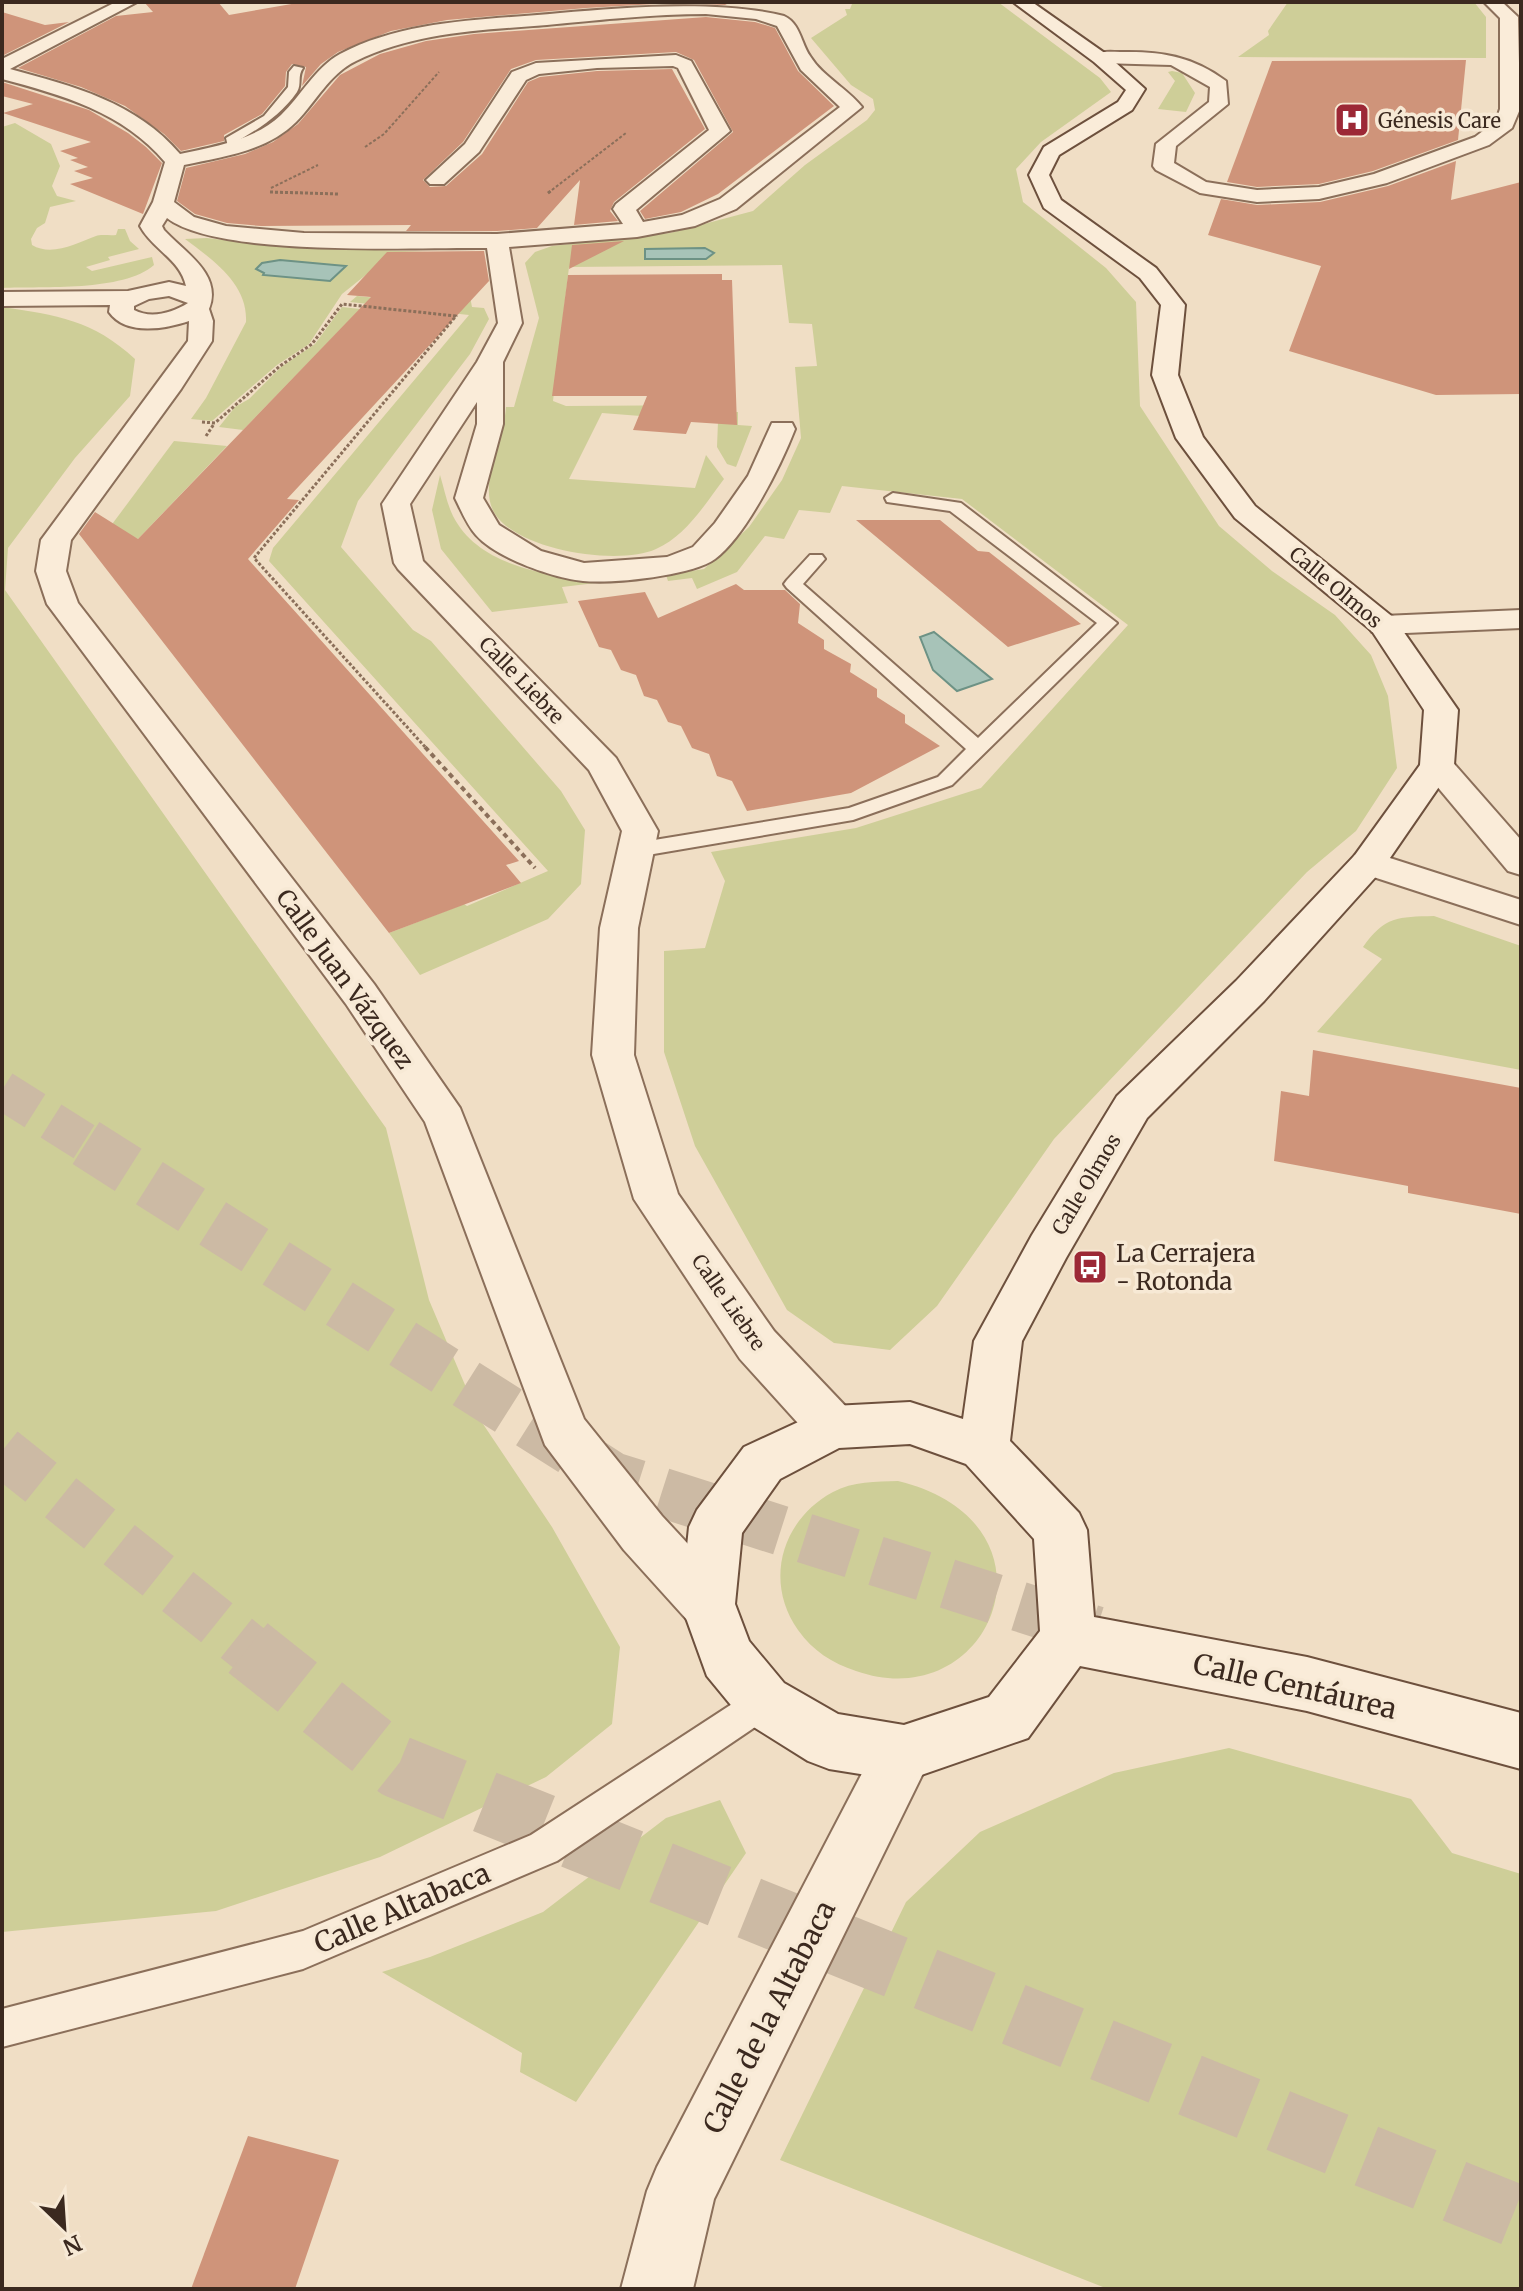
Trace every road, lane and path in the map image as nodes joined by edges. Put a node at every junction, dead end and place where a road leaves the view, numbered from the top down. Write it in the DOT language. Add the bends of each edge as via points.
graph roads {
  1 [pos="129,2"];
  2 [pos="1021,2"];
  3 [pos="1492,2"];
  4 [pos="1100,58"];
  5 [pos="2,66"];
  6 [pos="298,68"];
  7 [pos="2,73"];
  8 [pos="1515,110"];
  9 [pos="233,148"];
  10 [pos="175,161"];
  11 [pos="318,165"];
  12 [pos="437,180"];
  13 [pos="273,190"];
  14 [pos="165,206"];
  15 [pos="637,230"];
  16 [pos="497,241"];
  17 [pos="175,253"];
  18 [pos="349,294"];
  19 [pos="5,299"];
  20 [pos="199,304"];
  21 [pos="342,304"];
  22 [pos="134,306"];
  23 [pos="490,362"];
  24 [pos="172,384"];
  25 [pos="215,423"];
  26 [pos="782,429"];
  27 [pos="206,436"];
  28 [pos="893,498"];
  29 [pos="816,559"];
  30 [pos="1521,619"];
  31 [pos="1383,625"];
  32 [pos="978,749"];
  33 [pos="1437,765"];
  34 [pos="636,850"];
  35 [pos="1368,863"];
  36 [pos="1521,863"];
  37 [pos="1521,913"];
  38 [pos="833,1427"];
  39 [pos="984,1448"];
  40 [pos="708,1604"];
  41 [pos="1068,1638"];
  42 [pos="764,1702"];
  43 [pos="1521,1741"];
  44 [pos="904,1753"];
  45 [pos="2,2028"];
  46 [pos="657,2289"];
  1 -- 5 [label="street"];
  2 -- 4 [label="street, Calle Olmos"];
  3 -- 8 [label="street" via="1509,17"];
  4 -- 8 [label="street" via="1177,58 1219,85 1218,104 1166,144 1163,166 1200,187 1257,196 1319,193 1380,179 1482,141"];
  4 -- 31 [label="street, Calle Olmos" via="1136,89 1125,106 1051,151 1039,175 1052,203 1148,273 1173,305 1165,375 1190,438 1245,512"];
  6 -- 9 [label="lane" via="294,88 268,118 230,141"];
  7 -- 10 [label="street" via="114,109 156,138"];
  9 -- 10 [label="street"];
  9 -- 15 [label="street" via="285,123 340,63 416,36 675,8 751,11 783,22 813,71 852,107 728,204 687,221"];
  10 -- 14 [label="street"];
  11 -- 13 [label="path" via="268,190"];
  12 -- 15 [label="street" via="472,148 519,76 536,69 676,60 685,65 720,131 624,209"];
  14 -- 16 [label="street" via="186,222 224,233 304,240"];
  14 -- 17 [label="street" via="151,226 156,238"];
  15 -- 16 [label="street"];
  16 -- 23 [label="street, Calle Liebre" via="510,323"];
  17 -- 20 [label="street" via="188,262 197,279"];
  17 -- 22 [label="street" via="170,273"];
  18 -- 21 [label="path"];
  19 -- 22 [label="street"];
  20 -- 22 [label="street" via="198,296 182,290"];
  20 -- 24 [label="street, Calle Juan Vázquez" via="200,341"];
  22 -- 24 [label="street" via="166,345"];
  23 -- 26 [label="street" via="490,424 469,498 488,531 530,557 583,572 672,566 704,553 762,476"];
  23 -- 34 [label="street, Calle Liebre" via="396,504 409,563 604,765 640,831"];
  24 -- 40 [label="street, Calle Juan Vázquez" via="56,540 51,571 63,604 360,994 445,1119 563,1430 643,1533"];
  25 -- 27 [label="path"];
  28 -- 32 [label="lane" via="955,507 1108,623"];
  29 -- 32 [label="lane" via="793,584"];
  30 -- 31 [label="street"];
  31 -- 33 [label="street, Calle Olmos" via="1441,710"];
  32 -- 34 [label="lane" via="945,781 853,814"];
  33 -- 35 [label="street, Calle Olmos"];
  33 -- 36 [label="street"];
  34 -- 38 [label="street, Calle Liebre" via="619,928 613,1055 657,1199 757,1345"];
  35 -- 37 [label="street"];
  35 -- 39 [label="street, Calle Olmos" via="1250,991 1132,1107 998,1341"];
  38 -- 39 [label="street" via="910,1423"];
  38 -- 40 [label="street" via="762,1463 716,1527"];
  39 -- 41 [label="street" via="1060,1530"];
  40 -- 42 [label="street" via="727,1657"];
  41 -- 43 [label="street, Calle Centáurea" via="1307,1684"];
  41 -- 44 [label="street" via="1008,1718"];
  42 -- 44 [label="street" via="829,1741"];
  42 -- 45 [label="lane, Calle Altabaca" via="544,1848 303,1950"];
  44 -- 46 [label="street, Calle de la Altabaca" via="681,2191"];
}
